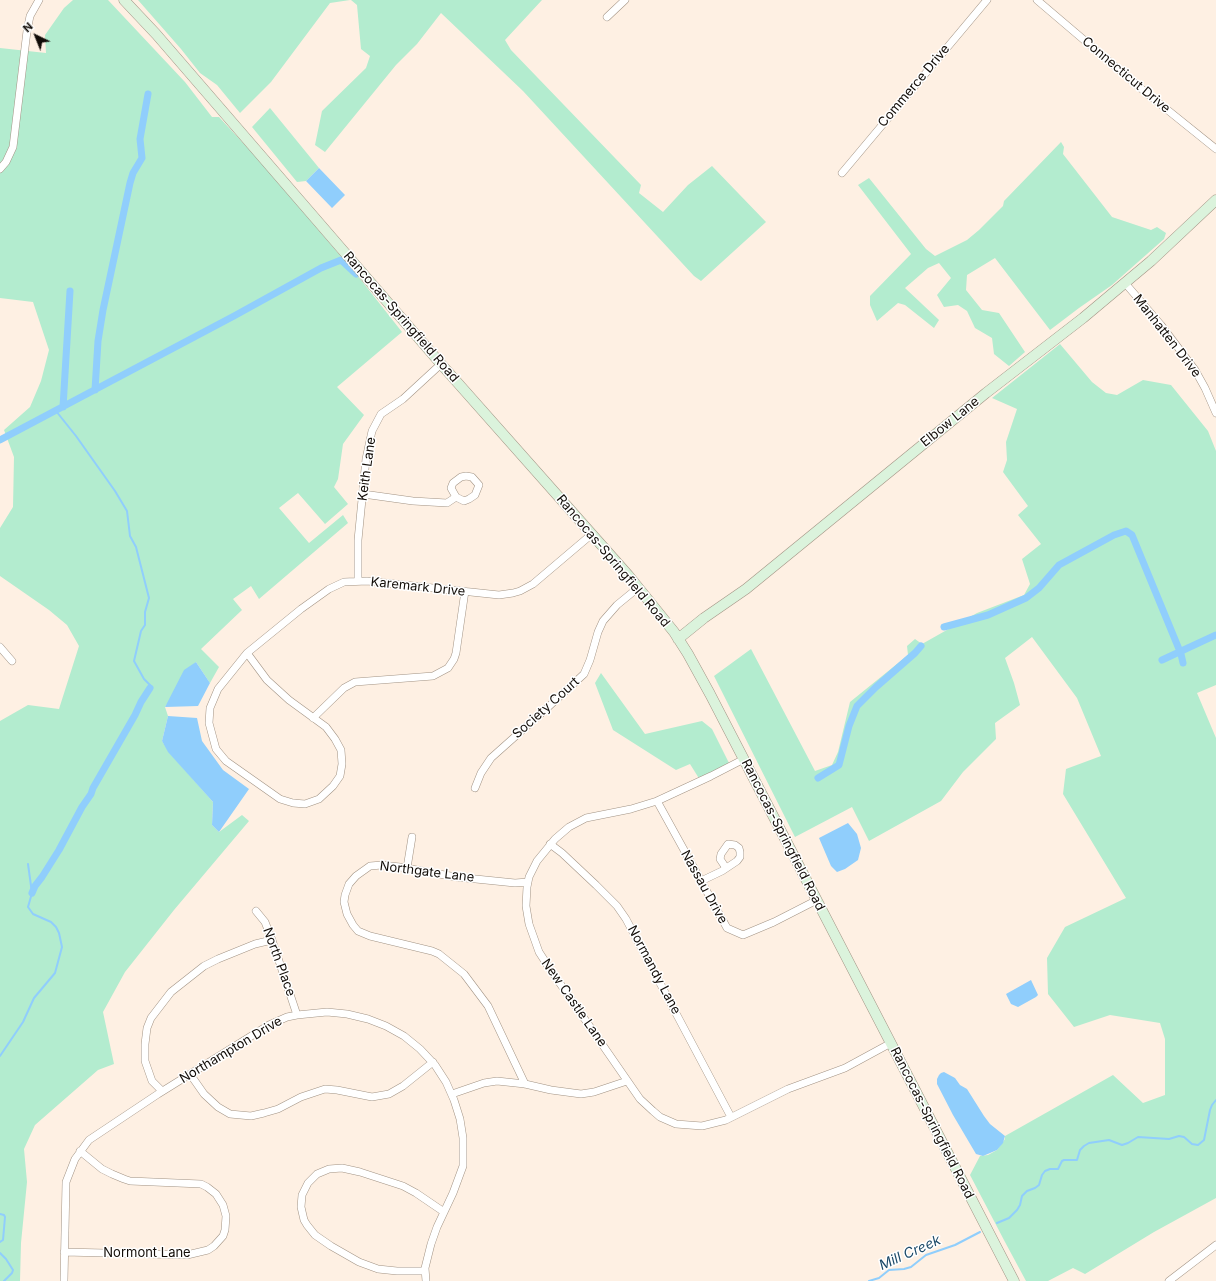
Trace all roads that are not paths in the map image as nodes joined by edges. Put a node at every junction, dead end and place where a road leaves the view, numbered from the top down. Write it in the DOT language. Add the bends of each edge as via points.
graph roads {
  1 [pos="39,0"];
  2 [pos="124,0"];
  3 [pos="625,0"];
  4 [pos="986,0"];
  5 [pos="1037,0"];
  6 [pos="607,17"];
  7 [pos="1216,149"];
  8 [pos="0,169"];
  9 [pos="842,173"];
  10 [pos="1216,200"];
  11 [pos="1125,283"];
  12 [pos="441,364"];
  13 [pos="1216,413"];
  14 [pos="363,494"];
  15 [pos="456,497"];
  16 [pos="592,534"];
  17 [pos="358,581"];
  18 [pos="638,587"];
  19 [pos="465,591"];
  20 [pos="678,639"];
  21 [pos="0,647"];
  22 [pos="246,654"];
  23 [pos="12,661"];
  24 [pos="313,718"];
  25 [pos="744,759"];
  26 [pos="475,788"];
  27 [pos="657,801"];
  28 [pos="412,837"];
  29 [pos="550,844"];
  30 [pos="407,868"];
  31 [pos="726,868"];
  32 [pos="701,881"];
  33 [pos="528,882"];
  34 [pos="817,900"];
  35 [pos="256,911"];
  36 [pos="272,940"];
  37 [pos="297,1015"];
  38 [pos="891,1043"];
  39 [pos="433,1062"];
  40 [pos="190,1074"];
  41 [pos="627,1081"];
  42 [pos="525,1084"];
  43 [pos="162,1091"];
  44 [pos="452,1094"];
  45 [pos="731,1117"];
  46 [pos="80,1152"];
  47 [pos="444,1212"];
  48 [pos="1216,1245"];
  49 [pos="64,1252"];
  50 [pos="425,1271"];
  51 [pos="64,1281"];
  52 [pos="426,1281"];
  53 [pos="1014,1281"];
  54 [pos="1169,1281"];
  1 -- 8 [label="street" via="30,16 27,31 13,147"];
  2 -- 12 [label="main road, Rancocas-Springfield Road"];
  3 -- 6 [label="street"];
  4 -- 9 [label="street, Commerce Drive"];
  5 -- 7 [label="street, Connecticut Drive"];
  10 -- 11 [label="main road, Elbow Lane"];
  11 -- 13 [label="street, Manhatten Drive" via="1192,366"];
  11 -- 20 [label="main road, Elbow Lane" via="746,588"];
  12 -- 14 [label="street, Keith Lane" via="381,414 372,431 367,452"];
  12 -- 16 [label="main road, Rancocas-Springfield Road"];
  14 -- 15 [label="street" via="436,503 447,503"];
  14 -- 17 [label="street, Keith Lane" via="358,540"];
  16 -- 18 [label="main road, Rancocas-Springfield Road"];
  16 -- 19 [label="street, Karemark Drive" via="533,584 520,591 498,595"];
  17 -- 19 [label="street, Karemark Drive"];
  17 -- 22 [label="street, Karemark Drive" via="344,582 329,589"];
  18 -- 20 [label="main road, Rancocas-Springfield Road"];
  18 -- 26 [label="street, Society Court" via="606,616 600,626 584,674 491,758"];
  19 -- 24 [label="street" via="456,653 448,668 433,676 355,682 344,688"];
  20 -- 25 [label="main road, Rancocas-Springfield Road"];
  21 -- 23 [label="street"];
  22 -- 24 [label="street, Karemark Drive" via="267,680 288,700"];
  22 -- 24 [label="street, Karemark Drive" via="218,689 210,708 209,723 216,749 226,761 280,799 305,804 319,800 340,776 341,750 326,727"];
  25 -- 27 [label="street, New Castle Lane"];
  25 -- 34 [label="main road, Rancocas-Springfield Road"];
  27 -- 29 [label="street, New Castle Lane" via="586,818 569,827"];
  27 -- 32 [label="street, Nassau Drive"];
  28 -- 30 [label="street"];
  29 -- 33 [label="street, New Castle Lane" via="537,861"];
  29 -- 45 [label="street, Normandy Lane" via="596,885 626,918"];
  30 -- 33 [label="street, Northgate Lane" via="456,877"];
  30 -- 42 [label="street, Northgate Lane" via="370,866 356,876 349,884 345,895 345,908 350,920 358,931 370,936 424,948 439,954 464,974 488,1006"];
  31 -- 32 [label="street"];
  32 -- 34 [label="street, Nassau Drive" via="727,928 743,935"];
  33 -- 41 [label="street, New Castle Lane" via="527,915 539,952"];
  34 -- 38 [label="main road, Rancocas-Springfield Road"];
  35 -- 36 [label="street, North Place" via="265,922"];
  36 -- 37 [label="street, North Place"];
  36 -- 43 [label="street" via="255,944 204,966 171,992 151,1018 144,1044 145,1061 152,1081"];
  37 -- 39 [label="street, Northampton Drive" via="337,1013 377,1022 404,1036"];
  37 -- 40 [label="street, Northampton Drive" via="269,1025"];
  38 -- 45 [label="street, New Castle Lane" via="845,1068 788,1089"];
  38 -- 53 [label="main road, Rancocas-Springfield Road"];
  39 -- 40 [label="street" via="404,1086 389,1094 372,1097 325,1089 301,1097 278,1109 251,1116 230,1114 218,1107 208,1099"];
  39 -- 44 [label="street, Northampton Drive"];
  40 -- 43 [label="street, Northampton Drive"];
  41 -- 42 [label="street" via="582,1094"];
  41 -- 45 [label="street, New Castle Lane" via="652,1111 676,1124 702,1126"];
  42 -- 44 [label="street" via="490,1081"];
  43 -- 46 [label="street, Northampton Drive" via="89,1140"];
  44 -- 47 [label="street, Northampton Drive" via="462,1128 464,1156 460,1175"];
  46 -- 49 [label="street, Northampton Drive" via="66,1182"];
  46 -- 49 [label="street, Normont Lane" via="112,1174 130,1181 201,1184 207,1187 216,1194 223,1205 226,1216 225,1230 223,1236 208,1250 187,1255"];
  47 -- 50 [label="street, Northampton Drive" via="431,1244"];
  47 -- 50 [label="street" via="403,1186 342,1168 329,1169 317,1174 302,1194 301,1208 304,1220 315,1235 331,1246 378,1269"];
  48 -- 54 [label="street"];
  49 -- 51 [label="street, Northampton Drive"];
  50 -- 52 [label="street, Northampton Drive"];
}
